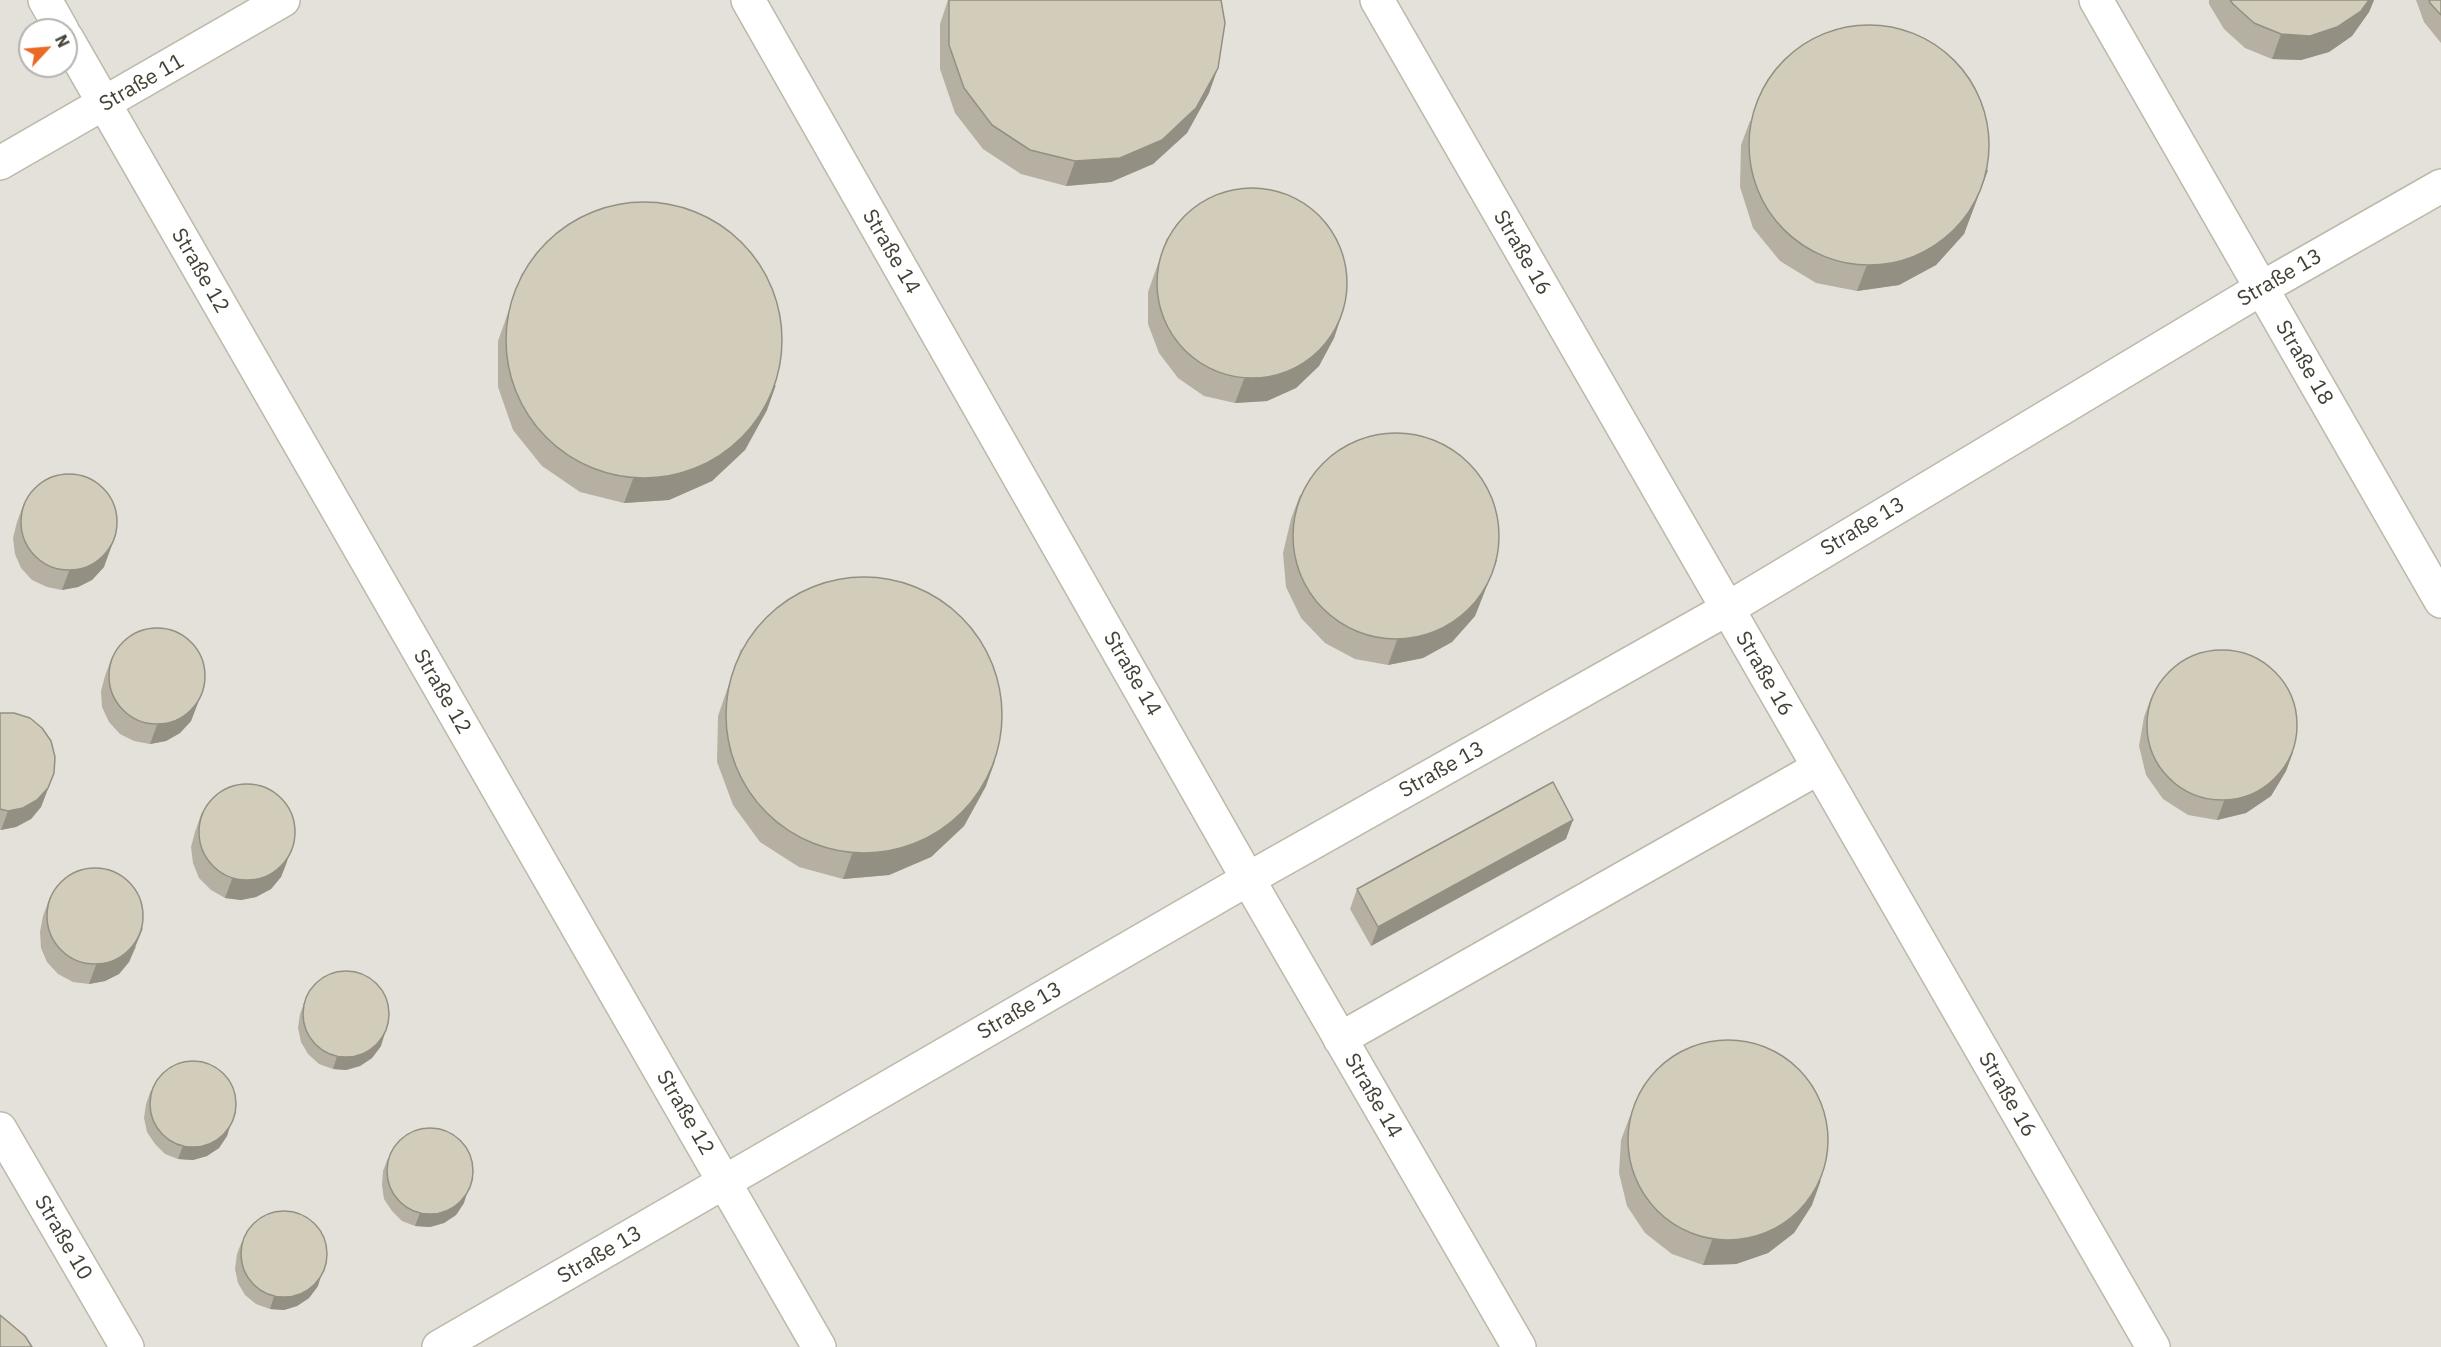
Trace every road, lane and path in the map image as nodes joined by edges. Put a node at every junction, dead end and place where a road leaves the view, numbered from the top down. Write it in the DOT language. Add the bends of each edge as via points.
graph roads {
  1 [pos="45,0"];
  2 [pos="283,0"];
  3 [pos="748,0"];
  4 [pos="1377,0"];
  5 [pos="2096,0"];
  6 [pos="55,18"];
  7 [pos="78,58"];
  8 [pos="105,105"];
  9 [pos="0,163"];
  10 [pos="2441,186"];
  11 [pos="2262,288"];
  12 [pos="2441,601"];
  13 [pos="1726,609"];
  14 [pos="1818,768"];
  15 [pos="1248,879"];
  16 [pos="1341,1040"];
  17 [pos="0,1129"];
  18 [pos="724,1183"];
  19 [pos="127,1347"];
  20 [pos="439,1347"];
  21 [pos="819,1347"];
  22 [pos="1519,1347"];
  23 [pos="2153,1347"];
  1 -- 6 [label="lane"];
  2 -- 8 [label="lane, Straße 11"];
  3 -- 15 [label="lane, Straße 14"];
  4 -- 13 [label="lane, Straße 16"];
  5 -- 11 [label="lane, Straße 18"];
  7 -- 8 [label="lane, Straße 12"];
  8 -- 9 [label="lane, Straße 11"];
  8 -- 18 [label="lane, Straße 12"];
  10 -- 11 [label="lane, Straße 13"];
  11 -- 12 [label="lane, Straße 18"];
  11 -- 13 [label="lane, Straße 13"];
  13 -- 14 [label="lane, Straße 16"];
  13 -- 15 [label="lane, Straße 13"];
  14 -- 16 [label="lane"];
  14 -- 23 [label="lane, Straße 16"];
  15 -- 16 [label="lane, Straße 14"];
  15 -- 18 [label="lane, Straße 13"];
  16 -- 22 [label="lane, Straße 14"];
  17 -- 19 [label="lane, Straße 10"];
  18 -- 20 [label="lane, Straße 13"];
  18 -- 21 [label="lane, Straße 12"];
}
